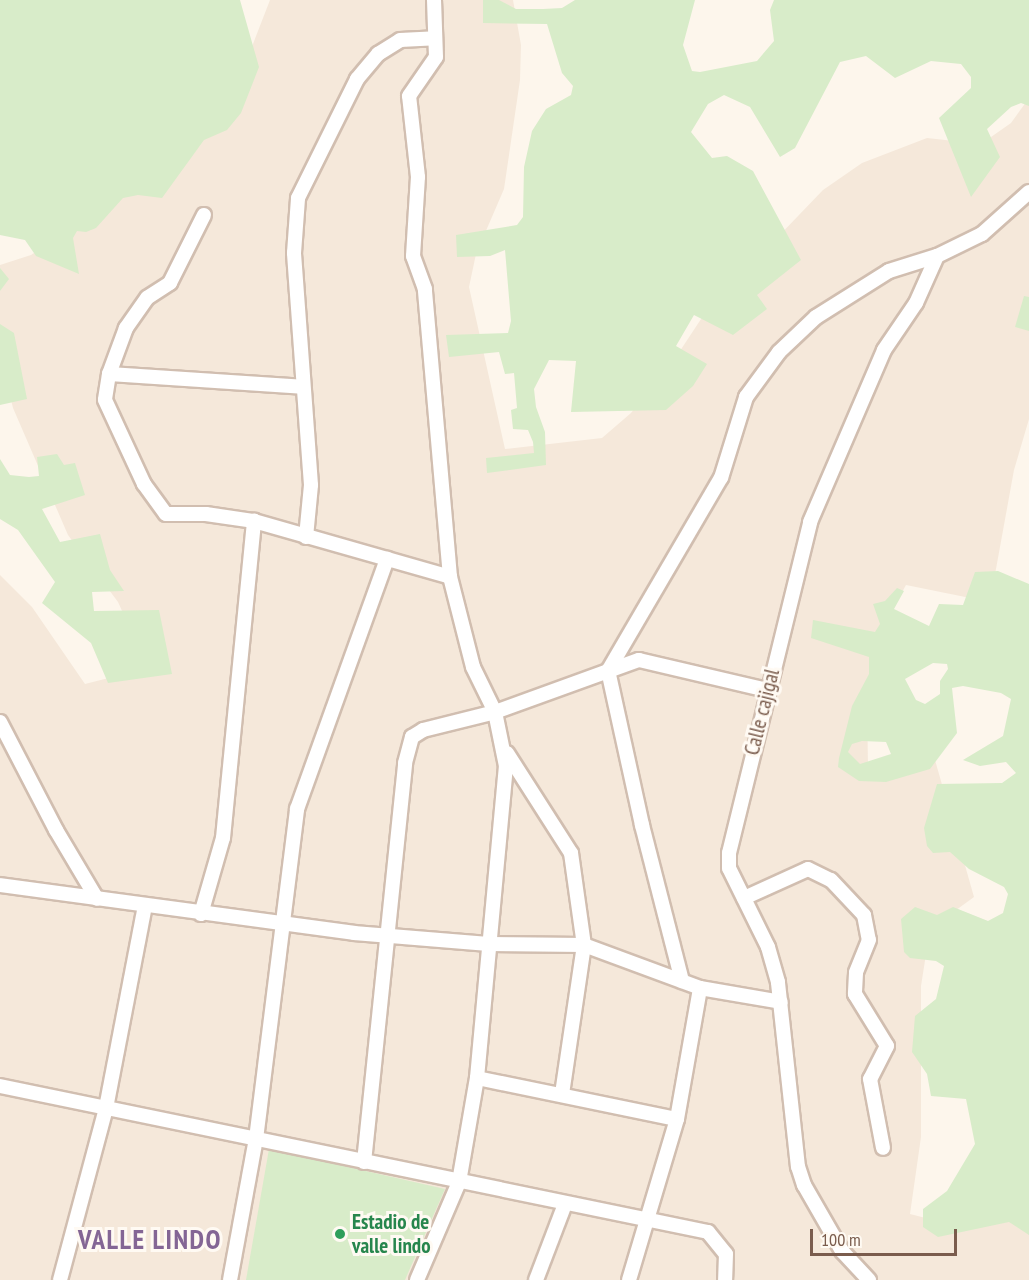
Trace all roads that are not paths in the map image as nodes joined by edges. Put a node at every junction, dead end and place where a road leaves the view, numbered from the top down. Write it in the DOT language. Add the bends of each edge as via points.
graph roads {
  1 [pos="434,0"];
  2 [pos="435,38"];
  3 [pos="1029,192"];
  4 [pos="204,215"];
  5 [pos="937,256"];
  6 [pos="109,375"];
  7 [pos="303,387"];
  8 [pos="254,521"];
  9 [pos="306,537"];
  10 [pos="387,559"];
  11 [pos="450,577"];
  12 [pos="608,671"];
  13 [pos="766,690"];
  14 [pos="495,712"];
  15 [pos="0,722"];
  16 [pos="507,753"];
  17 [pos="0,885"];
  18 [pos="744,898"];
  19 [pos="97,899"];
  20 [pos="145,906"];
  21 [pos="201,914"];
  22 [pos="283,926"];
  23 [pos="387,936"];
  24 [pos="489,944"];
  25 [pos="584,945"];
  26 [pos="682,981"];
  27 [pos="700,988"];
  28 [pos="781,1002"];
  29 [pos="477,1078"];
  30 [pos="0,1086"];
  31 [pos="562,1094"];
  32 [pos="106,1108"];
  33 [pos="677,1119"];
  34 [pos="256,1139"];
  35 [pos="883,1148"];
  36 [pos="364,1162"];
  37 [pos="459,1182"];
  38 [pos="565,1204"];
  39 [pos="648,1222"];
  40 [pos="60,1280"];
  41 [pos="230,1280"];
  42 [pos="417,1280"];
  43 [pos="536,1280"];
  44 [pos="629,1280"];
  45 [pos="725,1280"];
  46 [pos="869,1280"];
  1 -- 2 [label="street"];
  2 -- 7 [label="street" via="400,40 378,54 357,79 298,198 294,253"];
  2 -- 11 [label="street" via="436,57 409,96 418,177 413,256 425,289"];
  3 -- 5 [label="street" via="982,234"];
  4 -- 6 [label="street" via="170,283 147,298 126,328"];
  5 -- 12 [label="street" via="889,271 816,317 779,352 746,397 721,478"];
  5 -- 13 [label="street, Calle cajigal" via="916,303 884,350 810,522"];
  6 -- 7 [label="street"];
  6 -- 8 [label="street" via="105,400 114,425 144,484 166,514 206,514"];
  7 -- 9 [label="street" via="311,485"];
  8 -- 9 [label="street"];
  8 -- 21 [label="street" via="223,838"];
  9 -- 10 [label="street"];
  10 -- 11 [label="street"];
  10 -- 22 [label="street" via="297,809"];
  11 -- 14 [label="street" via="473,667"];
  12 -- 13 [label="street" via="639,660"];
  12 -- 14 [label="street"];
  12 -- 26 [label="street"];
  13 -- 18 [label="street, Calle cajigal" via="729,853 729,868"];
  14 -- 16 [label="street"];
  14 -- 23 [label="street" via="423,730 412,737 405,763"];
  15 -- 19 [label="street"];
  16 -- 24 [label="street"];
  16 -- 25 [label="street" via="571,853"];
  17 -- 19 [label="street"];
  18 -- 28 [label="street, Calle cajigal" via="768,947"];
  18 -- 35 [label="street" via="808,869 831,880 864,915 869,940 856,973 855,994 887,1046 870,1079"];
  19 -- 20 [label="street"];
  20 -- 21 [label="street"];
  20 -- 32 [label="street"];
  21 -- 22 [label="street"];
  22 -- 23 [label="street"];
  22 -- 34 [label="street"];
  23 -- 24 [label="street"];
  23 -- 36 [label="street"];
  24 -- 25 [label="street"];
  24 -- 29 [label="street"];
  25 -- 26 [label="street"];
  25 -- 31 [label="street"];
  26 -- 27 [label="street"];
  27 -- 28 [label="street"];
  27 -- 33 [label="street"];
  28 -- 46 [label="street, Calle cajigal" via="801,1176 843,1251"];
  29 -- 31 [label="street"];
  29 -- 37 [label="street"];
  30 -- 32 [label="street"];
  31 -- 33 [label="street"];
  32 -- 34 [label="street"];
  32 -- 40 [label="street"];
  33 -- 39 [label="street"];
  34 -- 36 [label="street"];
  34 -- 41 [label="street"];
  36 -- 37 [label="street"];
  37 -- 38 [label="street"];
  37 -- 42 [label="street"];
  38 -- 39 [label="street"];
  38 -- 43 [label="street"];
  39 -- 44 [label="street"];
  39 -- 45 [label="street" via="708,1232 726,1254"];
}
